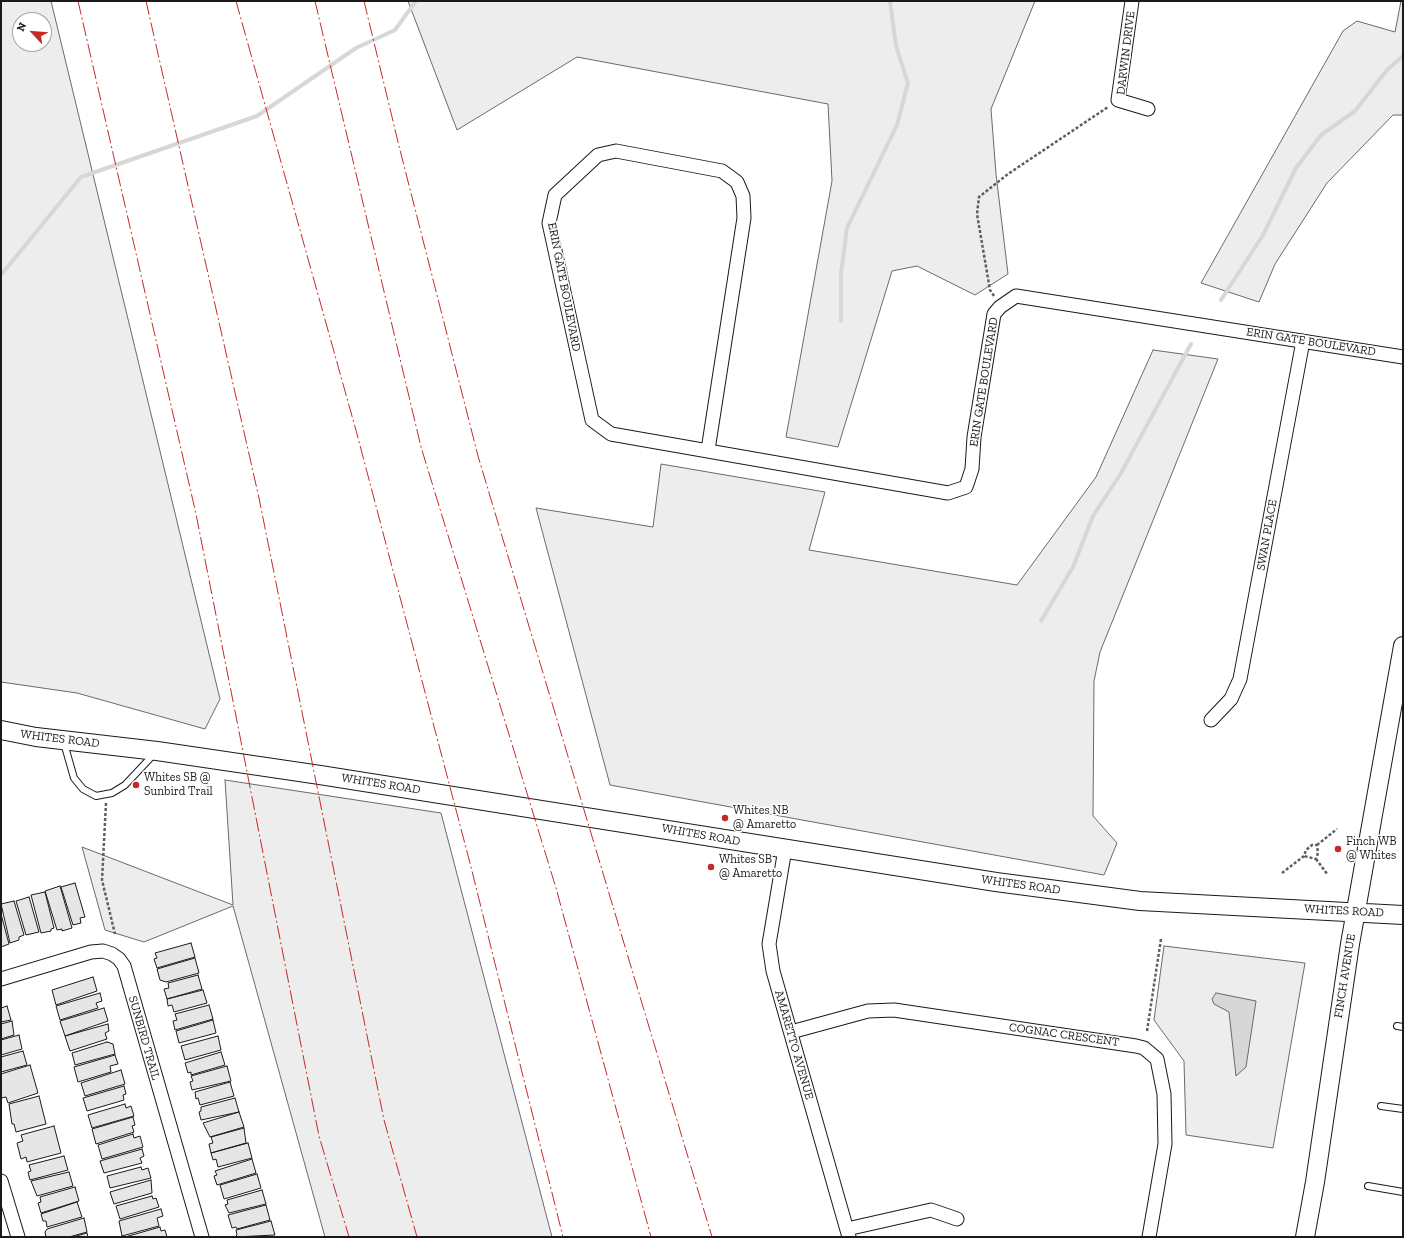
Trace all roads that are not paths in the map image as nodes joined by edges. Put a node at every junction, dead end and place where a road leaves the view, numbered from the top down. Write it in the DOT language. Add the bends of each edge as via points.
graph roads {
  1 [pos="1132,1"];
  2 [pos="1148,109"];
  3 [pos="1303,341"];
  4 [pos="1403,357"];
  5 [pos="708,450"];
  6 [pos="1403,646"];
  7 [pos="1211,720"];
  8 [pos="1,730"];
  9 [pos="64,739"];
  10 [pos="157,751"];
  11 [pos="785,849"];
  12 [pos="1355,912"];
  13 [pos="1403,915"];
  14 [pos="1,979"];
  15 [pos="791,1032"];
  16 [pos="1381,1106"];
  17 [pos="1403,1109"];
  18 [pos="1,1181"];
  19 [pos="1368,1186"];
  20 [pos="1403,1192"];
  21 [pos="957,1219"];
  22 [pos="848,1233"];
  23 [pos="18,1237"];
  24 [pos="202,1237"];
  25 [pos="1149,1237"];
  26 [pos="1305,1237"];
  1 -- 2 [label="street, DARWIN DRIVE" via="1118,100"];
  3 -- 4 [label="street, ERIN GATE BOULEVARD"];
  3 -- 5 [label="street, ERIN GATE BOULEVARD" via="1016,296 994,314 974,437 972,469 966,487 948,493"];
  3 -- 7 [label="street, SWAN PLACE" via="1240,679 1231,699"];
  5 -- 5 [label="street, ERIN GATE BOULEVARD" via="744,218 743,196 737,182 722,171 616,151 598,155 556,195 549,223 592,420 611,434"];
  6 -- 12 [label="main road, FINCH AVENUE"];
  8 -- 9 [label="main road, WHITES ROAD"];
  9 -- 10 [label="main road, WHITES ROAD"];
  9 -- 10 [label="lane" via="74,778 82,789 96,796 112,793 125,785"];
  10 -- 11 [label="main road, WHITES ROAD"];
  11 -- 12 [label="main road, WHITES ROAD" via="996,882 1140,901"];
  11 -- 15 [label="street, AMARETTO AVENUE" via="769,944 773,971"];
  12 -- 13 [label="main road, WHITES ROAD"];
  12 -- 26 [label="main road, FINCH AVENUE"];
  14 -- 24 [label="street, SUNBIRD TRAIL" via="91,952 103,951 120,959"];
  15 -- 22 [label="street, AMARETTO AVENUE"];
  15 -- 25 [label="street, COGNAC CRESCENT" via="868,1011 894,1010 1144,1048 1157,1059 1164,1094 1165,1144"];
  16 -- 17 [label="lane"];
  18 -- 23 [label="street"];
  19 -- 20 [label="lane"];
  21 -- 22 [label="street" via="931,1210"];
}
